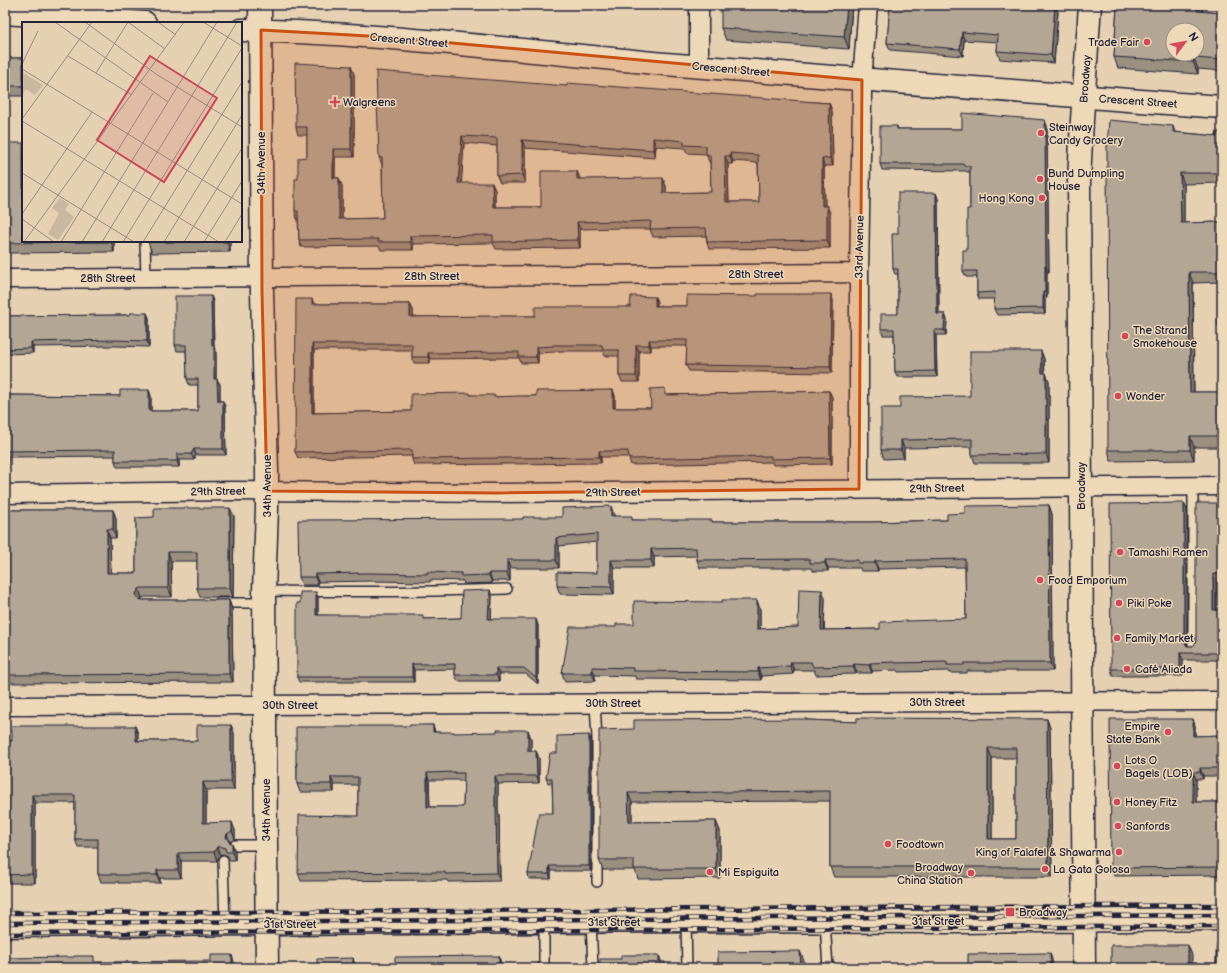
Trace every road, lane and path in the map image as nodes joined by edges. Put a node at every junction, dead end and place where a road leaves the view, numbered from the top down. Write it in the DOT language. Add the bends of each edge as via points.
graph roads {
  1 [pos="260,5"];
  2 [pos="699,5"];
  3 [pos="868,5"];
  4 [pos="1090,5"];
  5 [pos="5,13"];
  6 [pos="131,22"];
  7 [pos="251,30"];
  8 [pos="699,66"];
  9 [pos="862,80"];
  10 [pos="1084,97"];
  11 [pos="1222,107"];
  12 [pos="145,242"];
  13 [pos="859,273"];
  14 [pos="262,277"];
  15 [pos="146,278"];
  16 [pos="5,279"];
  17 [pos="1193,486"];
  18 [pos="1222,486"];
  19 [pos="1081,487"];
  20 [pos="860,489"];
  21 [pos="267,491"];
  22 [pos="5,494"];
  23 [pos="507,589"];
  24 [pos="264,597"];
  25 [pos="212,603"];
  26 [pos="1193,648"];
  27 [pos="1082,701"];
  28 [pos="1222,701"];
  29 [pos="595,704"];
  30 [pos="265,705"];
  31 [pos="5,706"];
  32 [pos="235,845"];
  33 [pos="266,845"];
  34 [pos="223,860"];
  35 [pos="597,882"];
  36 [pos="1222,919"];
  37 [pos="1083,920"];
  38 [pos="591,922"];
  39 [pos="686,922"];
  40 [pos="826,922"];
  41 [pos="544,923"];
  42 [pos="267,924"];
  43 [pos="225,925"];
  44 [pos="5,926"];
  45 [pos="1222,945"];
  46 [pos="267,968"];
  47 [pos="544,968"];
  48 [pos="593,968"];
  49 [pos="687,968"];
  50 [pos="828,968"];
  51 [pos="1084,968"];
  52 [pos="1221,968"];
  1 -- 7 [label="main road, 34th Avenue"];
  2 -- 8 [label="street"];
  3 -- 9 [label="street, 33rd Avenue"];
  4 -- 10 [label="main road, Broadway"];
  5 -- 6 [label="main road"];
  7 -- 8 [label="main road, Crescent Street" via="386,37"];
  7 -- 14 [label="main road, 34th Avenue" via="260,68"];
  8 -- 9 [label="main road, Crescent Street"];
  9 -- 10 [label="main road, Crescent Street"];
  9 -- 13 [label="street, 33rd Avenue"];
  10 -- 11 [label="main road, Crescent Street"];
  10 -- 19 [label="main road, Broadway" via="1079,181"];
  12 -- 15 [label="lane"];
  13 -- 14 [label="street, 28th Street"];
  13 -- 20 [label="street, 33rd Avenue"];
  14 -- 15 [label="street, 28th Street"];
  14 -- 21 [label="main road, 34th Avenue"];
  15 -- 16 [label="street, 28th Street"];
  17 -- 18 [label="street, 29th Street"];
  17 -- 19 [label="street, 29th Street"];
  17 -- 26 [label="lane"];
  19 -- 20 [label="street, 29th Street"];
  19 -- 27 [label="main road, Broadway"];
  20 -- 21 [label="street, 29th Street" via="496,493"];
  21 -- 22 [label="street, 29th Street"];
  21 -- 24 [label="main road, 34th Avenue"];
  23 -- 24 [label="lane"];
  24 -- 25 [label="lane"];
  24 -- 30 [label="main road, 34th Avenue"];
  27 -- 28 [label="street, 30th Street"];
  27 -- 29 [label="street, 30th Street"];
  27 -- 37 [label="main road, Broadway"];
  29 -- 30 [label="street, 30th Street"];
  29 -- 35 [label="lane"];
  30 -- 31 [label="street, 30th Street"];
  30 -- 33 [label="main road, 34th Avenue"];
  32 -- 33 [label="lane"];
  33 -- 42 [label="main road, 34th Avenue"];
  34 -- 43 [label="lane"];
  36 -- 37 [label="main road, 31st Street"];
  37 -- 40 [label="main road, 31st Street"];
  37 -- 51 [label="main road, Broadway"];
  38 -- 39 [label="main road, 31st Street"];
  38 -- 41 [label="main road, 31st Street"];
  38 -- 48 [label="lane"];
  39 -- 40 [label="main road, 31st Street"];
  39 -- 49 [label="lane"];
  40 -- 50 [label="lane"];
  41 -- 42 [label="main road, 31st Street"];
  41 -- 47 [label="lane"];
  42 -- 43 [label="main road, 31st Street"];
  42 -- 46 [label="main road, 34th Avenue"];
  43 -- 44 [label="main road, 31st Street"];
  45 -- 52 [label="lane"];
}
